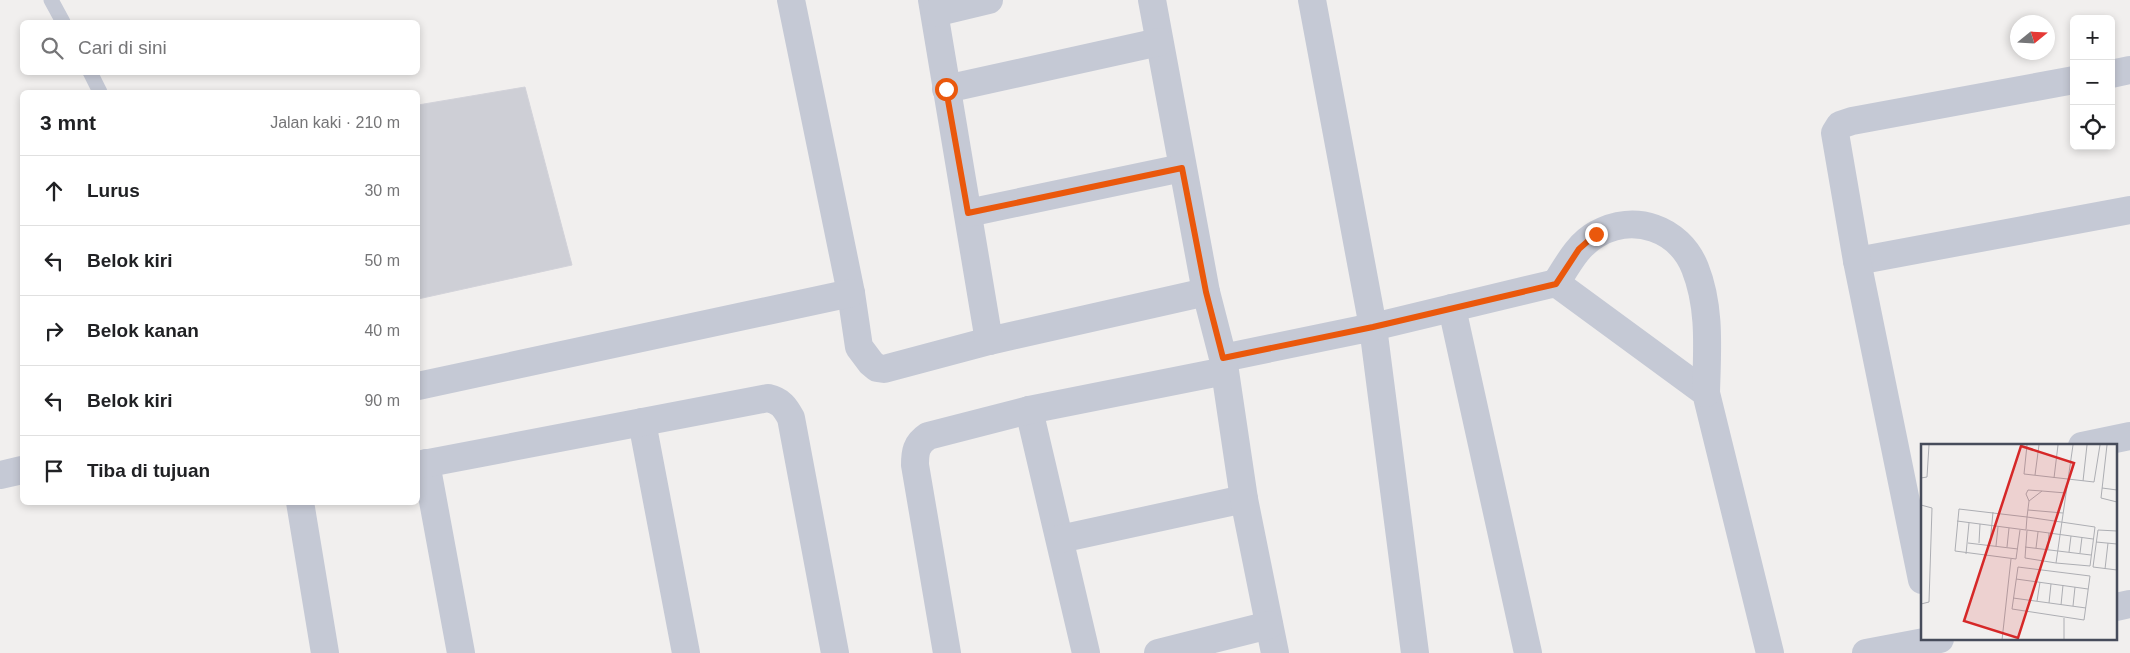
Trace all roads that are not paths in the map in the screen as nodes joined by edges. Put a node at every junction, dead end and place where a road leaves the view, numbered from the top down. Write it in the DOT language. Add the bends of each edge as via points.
graph roads {
  1 [pos="51,0"];
  2 [pos="791,0"];
  3 [pos="989,0"];
  4 [pos="1152,0"];
  5 [pos="1312,0"];
  6 [pos="933,7"];
  7 [pos="62,20"];
  8 [pos="1159,42"];
  9 [pos="2130,70"];
  10 [pos="2115,73"];
  11 [pos="92,75"];
  12 [pos="2070,81"];
  13 [pos="946,89"];
  14 [pos="99,90"];
  15 [pos="1182,168"];
  16 [pos="2130,210"];
  17 [pos="968,213"];
  18 [pos="1857,261"];
  19 [pos="1556,284"];
  20 [pos="851,292"];
  21 [pos="1206,292"];
  22 [pos="1452,308"];
  23 [pos="1373,327"];
  24 [pos="989,341"];
  25 [pos="420,386"];
  26 [pos="1706,393"];
  27 [pos="1029,410"];
  28 [pos="642,422"];
  29 [pos="2130,436"];
  30 [pos="2092,444"];
  31 [pos="422,464"];
  32 [pos="20,470"];
  33 [pos="0,475"];
  34 [pos="1912,479"];
  35 [pos="1244,499"];
  36 [pos="300,505"];
  37 [pos="1060,539"];
  38 [pos="1921,570"];
  39 [pos="1269,625"];
  40 [pos="1937,643"];
  41 [pos="324,653"];
  42 [pos="461,653"];
  43 [pos="686,653"];
  44 [pos="835,653"];
  45 [pos="947,653"];
  46 [pos="1086,653"];
  47 [pos="1158,653"];
  48 [pos="1275,653"];
  49 [pos="1415,653"];
  50 [pos="1528,653"];
  51 [pos="1770,653"];
  52 [pos="1866,653"];
  1 -- 7 [label="lane"];
  2 -- 20 [label="street"];
  3 -- 6 [label="street"];
  4 -- 8 [label="street"];
  5 -- 23 [label="street"];
  6 -- 13 [label="street"];
  8 -- 13 [label="street"];
  8 -- 15 [label="street"];
  9 -- 10 [label="street"];
  11 -- 14 [label="lane"];
  12 -- 18 [label="street" via="1840,125 1834,138"];
  13 -- 17 [label="street"];
  15 -- 17 [label="street"];
  15 -- 21 [label="street"];
  16 -- 18 [label="street"];
  17 -- 24 [label="street"];
  18 -- 34 [label="street"];
  19 -- 22 [label="street"];
  19 -- 26 [label="street"];
  19 -- 26 [label="street" via="1579,249 1596,234 1618,225 1639,224 1672,236 1695,268 1704,304 1708,330"];
  20 -- 24 [label="street" via="859,348 877,368 884,369"];
  20 -- 25 [label="street"];
  21 -- 23 [label="street" via="1223,358"];
  21 -- 24 [label="street"];
  22 -- 23 [label="street"];
  22 -- 50 [label="street"];
  23 -- 49 [label="street"];
  26 -- 51 [label="street"];
  27 -- 35 [label="street" via="1225,371"];
  27 -- 37 [label="street"];
  27 -- 45 [label="street" via="928,436 916,448 915,465"];
  28 -- 31 [label="street"];
  28 -- 43 [label="street"];
  28 -- 44 [label="street" via="768,398 782,403 791,418"];
  29 -- 30 [label="street"];
  31 -- 42 [label="street"];
  32 -- 33 [label="street"];
  34 -- 38 [label="street"];
  35 -- 37 [label="street"];
  35 -- 39 [label="street"];
  36 -- 41 [label="street"];
  37 -- 46 [label="street"];
  39 -- 47 [label="street"];
  39 -- 48 [label="street"];
  40 -- 52 [label="street"];
}
